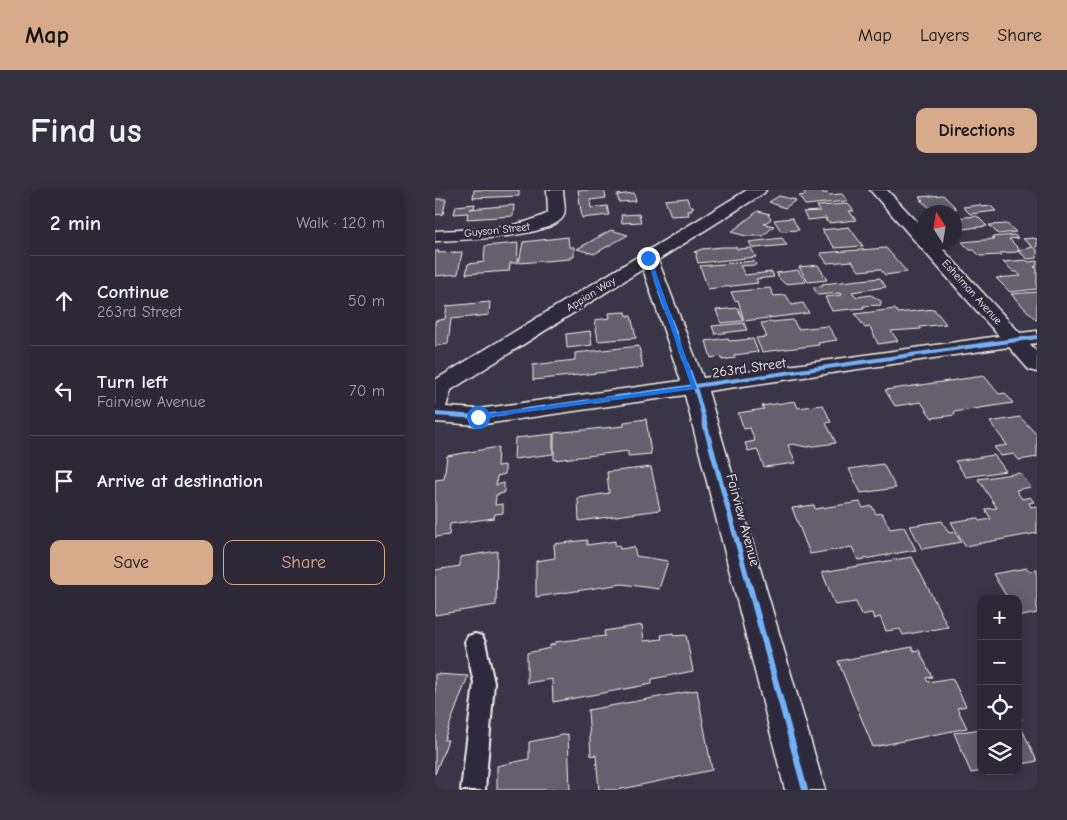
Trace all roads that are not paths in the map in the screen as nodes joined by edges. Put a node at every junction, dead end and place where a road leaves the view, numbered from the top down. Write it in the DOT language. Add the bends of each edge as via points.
graph roads {
  1 [pos="555,190"];
  2 [pos="758,190"];
  3 [pos="878,190"];
  4 [pos="917,233"];
  5 [pos="435,236"];
  6 [pos="933,250"];
  7 [pos="648,258"];
  8 [pos="1026,338"];
  9 [pos="1037,365"];
  10 [pos="695,387"];
  11 [pos="435,406"];
  12 [pos="435,414"];
  13 [pos="475,642"];
  14 [pos="473,790"];
  15 [pos="805,790"];
  1 -- 5 [label="street, Guyson Street" via="556,215 544,223 527,229"];
  2 -- 7 [label="street, Appian Way"];
  3 -- 4 [label="street, Eshelman Avenue"];
  6 -- 8 [label="street, Eshelman Avenue"];
  7 -- 10 [label="street, Fairview Avenue"];
  7 -- 11 [label="street, Appian Way" via="441,387"];
  8 -- 9 [label="street, Eshelman Avenue"];
  8 -- 10 [label="street, 263rd Street"];
  10 -- 12 [label="street, 263rd Street" via="478,417"];
  10 -- 15 [label="street, Fairview Avenue"];
  13 -- 14 [label="lane" via="484,683"];
}
